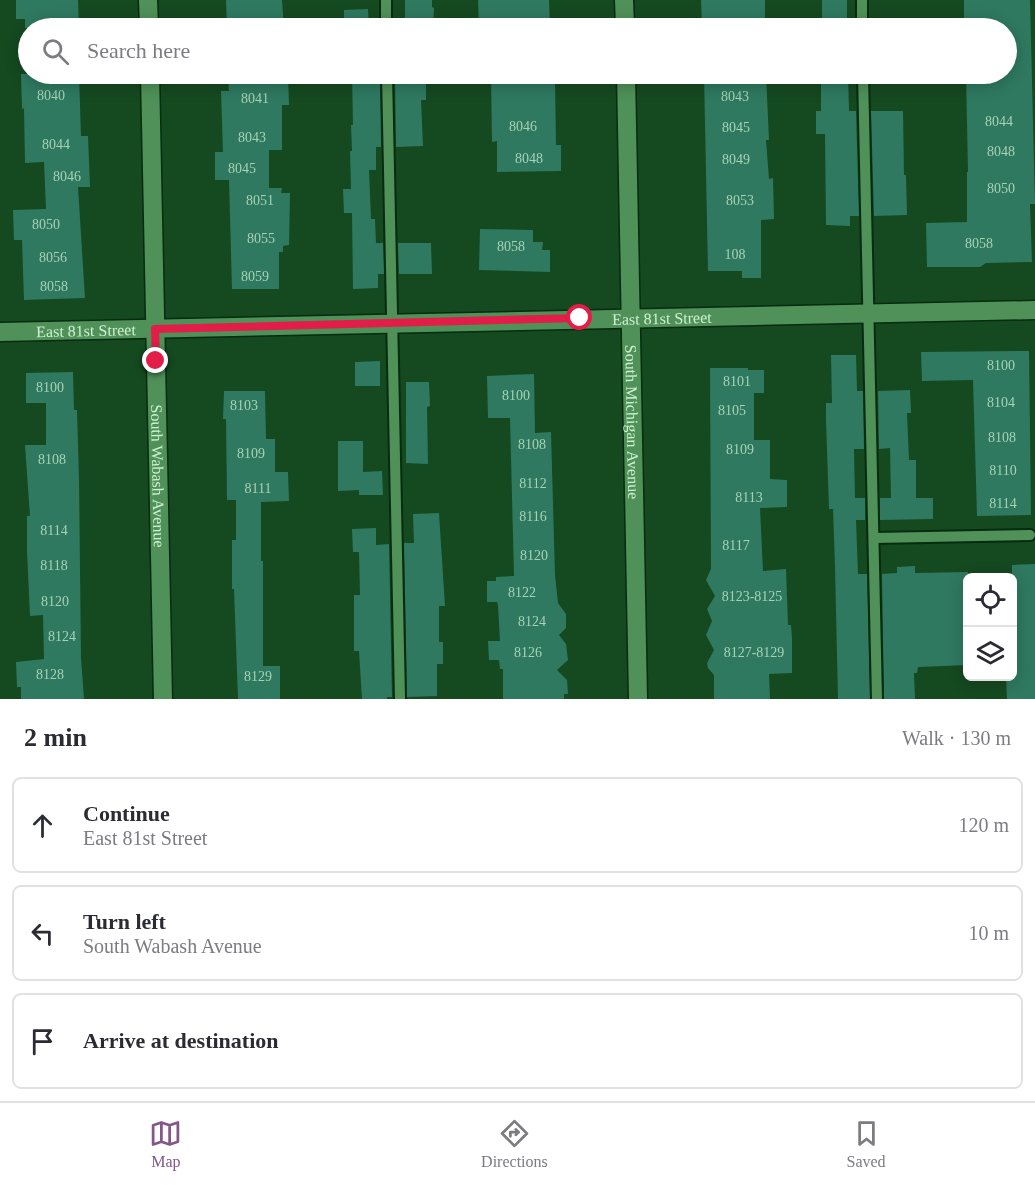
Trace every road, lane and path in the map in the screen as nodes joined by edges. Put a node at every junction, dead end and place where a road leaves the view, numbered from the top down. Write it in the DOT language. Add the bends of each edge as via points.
graph roads {
  1 [pos="148,0"];
  2 [pos="386,0"];
  3 [pos="624,0"];
  4 [pos="862,0"];
  5 [pos="149,18"];
  6 [pos="386,18"];
  7 [pos="625,18"];
  8 [pos="862,18"];
  9 [pos="150,84"];
  10 [pos="387,84"];
  11 [pos="626,84"];
  12 [pos="863,84"];
  13 [pos="1035,310"];
  14 [pos="869,313"];
  15 [pos="630,317"];
  16 [pos="392,323"];
  17 [pos="155,329"];
  18 [pos="0,332"];
  19 [pos="1030,535"];
  20 [pos="874,538"];
  21 [pos="163,699"];
  22 [pos="400,699"];
  23 [pos="638,699"];
  24 [pos="877,699"];
  1 -- 5 [label="street"];
  2 -- 6 [label="lane"];
  3 -- 7 [label="street"];
  4 -- 8 [label="lane"];
  9 -- 17 [label="street, South Wabash Avenue"];
  10 -- 16 [label="lane"];
  11 -- 15 [label="street, South Michigan Avenue"];
  12 -- 14 [label="lane"];
  13 -- 14 [label="street, East 81st Street"];
  14 -- 15 [label="street, East 81st Street"];
  14 -- 20 [label="lane"];
  15 -- 16 [label="street, East 81st Street"];
  15 -- 23 [label="street, South Michigan Avenue"];
  16 -- 17 [label="street, East 81st Street"];
  16 -- 22 [label="lane"];
  17 -- 18 [label="street, East 81st Street"];
  17 -- 21 [label="street, South Wabash Avenue"];
  19 -- 20 [label="lane"];
  20 -- 24 [label="lane"];
}
